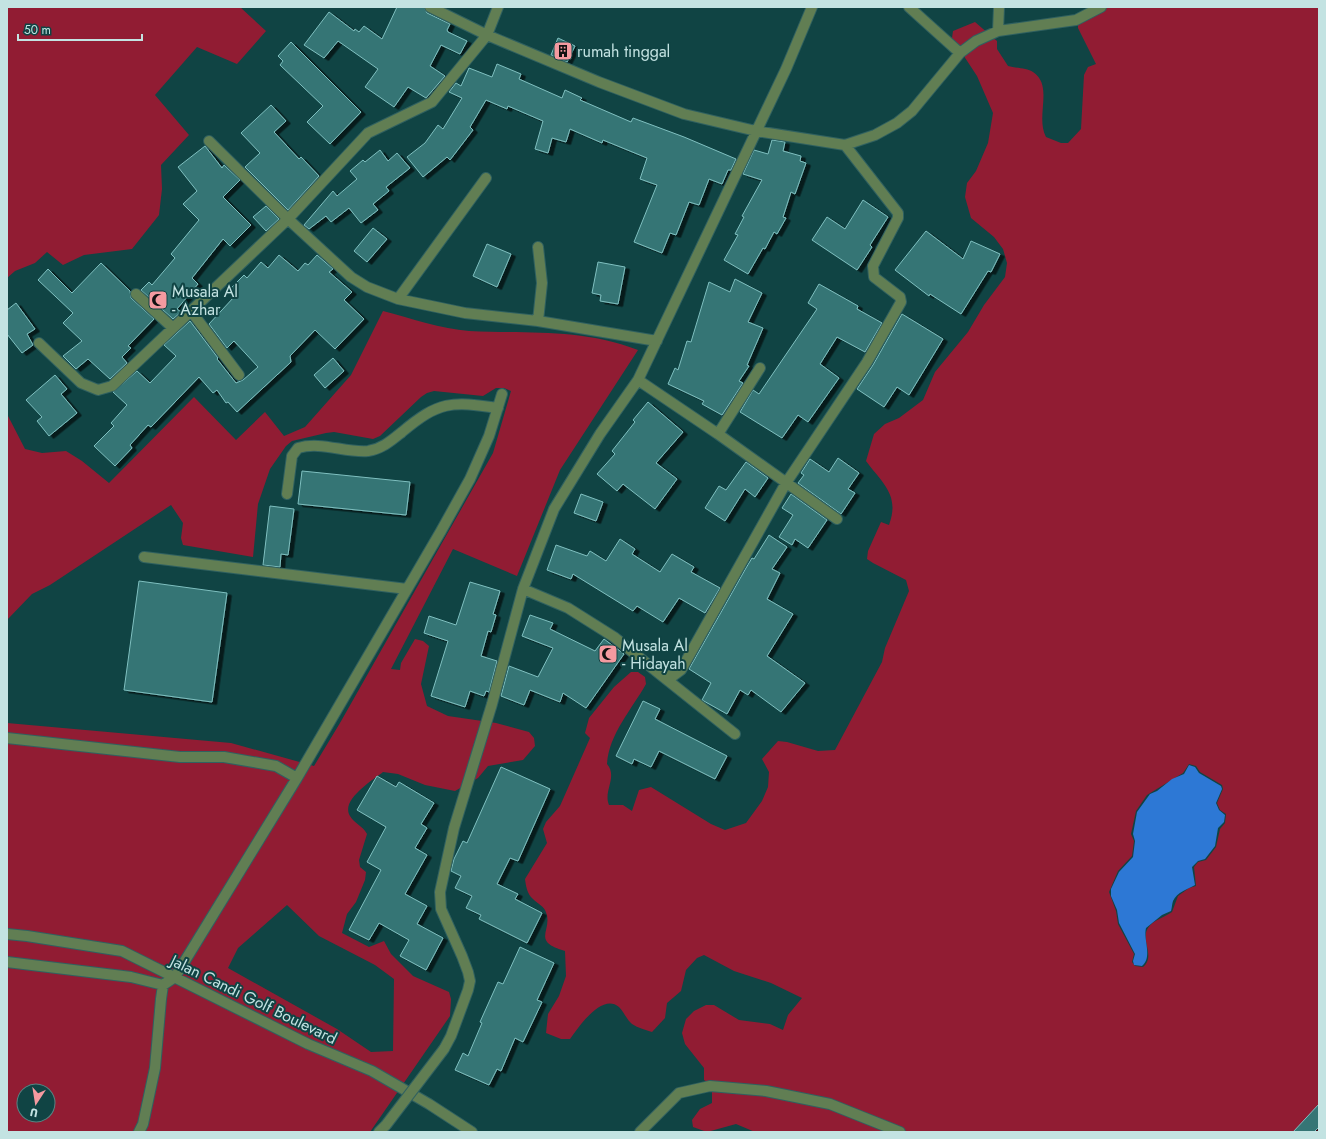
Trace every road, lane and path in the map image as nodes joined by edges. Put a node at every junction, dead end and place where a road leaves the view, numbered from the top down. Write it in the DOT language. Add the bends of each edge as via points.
graph roads {
  1 [pos="430,7"];
  2 [pos="498,7"];
  3 [pos="812,7"];
  4 [pos="909,7"];
  5 [pos="999,7"];
  6 [pos="1101,7"];
  7 [pos="998,31"];
  8 [pos="487,35"];
  9 [pos="960,53"];
  10 [pos="756,131"];
  11 [pos="209,141"];
  12 [pos="845,145"];
  13 [pos="486,178"];
  14 [pos="288,219"];
  15 [pos="538,247"];
  16 [pos="136,294"];
  17 [pos="398,299"];
  18 [pos="191,311"];
  19 [pos="538,321"];
  20 [pos="173,328"];
  21 [pos="657,341"];
  22 [pos="39,343"];
  23 [pos="760,368"];
  24 [pos="239,375"];
  25 [pos="638,380"];
  26 [pos="502,394"];
  27 [pos="498,408"];
  28 [pos="718,434"];
  29 [pos="786,483"];
  30 [pos="287,494"];
  31 [pos="837,520"];
  32 [pos="144,557"];
  33 [pos="407,589"];
  34 [pos="523,589"];
  35 [pos="661,675"];
  36 [pos="735,734"];
  37 [pos="7,738"];
  38 [pos="297,778"];
  39 [pos="7,934"];
  40 [pos="7,962"];
  41 [pos="175,977"];
  42 [pos="163,985"];
  43 [pos="382,1128"];
  44 [pos="139,1132"];
  45 [pos="472,1132"];
  46 [pos="640,1132"];
  47 [pos="900,1132"];
  1 -- 8 [label="street"];
  2 -- 8 [label="street"];
  3 -- 10 [label="street"];
  4 -- 9 [label="street"];
  5 -- 7 [label="street"];
  6 -- 7 [label="street" via="1076,20"];
  7 -- 9 [label="street" via="976,41"];
  8 -- 10 [label="street" via="684,114"];
  8 -- 14 [label="street" via="432,102 368,133"];
  9 -- 12 [label="street" via="912,111 897,123 875,135"];
  10 -- 12 [label="street"];
  10 -- 21 [label="street"];
  11 -- 14 [label="street"];
  12 -- 29 [label="street" via="898,213 898,218 873,266 872,274 900,297 901,302 866,362"];
  13 -- 17 [label="street"];
  14 -- 17 [label="street" via="351,277 367,287"];
  14 -- 18 [label="street"];
  15 -- 19 [label="street" via="542,283"];
  16 -- 20 [label="street"];
  17 -- 19 [label="street" via="465,313"];
  18 -- 20 [label="street"];
  18 -- 24 [label="street"];
  19 -- 21 [label="street"];
  20 -- 22 [label="street" via="106,390 98,390 81,383"];
  21 -- 25 [label="street"];
  23 -- 28 [label="street"];
  25 -- 28 [label="street"];
  25 -- 34 [label="street" via="600,434 554,509"];
  26 -- 27 [label="street"];
  27 -- 30 [label="street" via="474,404 440,407 428,412 391,441 367,451 313,446 298,448 292,456"];
  27 -- 33 [label="street" via="470,479"];
  28 -- 29 [label="street"];
  29 -- 31 [label="street"];
  29 -- 35 [label="street" via="681,670 673,676"];
  32 -- 33 [label="street"];
  33 -- 38 [label="street"];
  34 -- 35 [label="street" via="568,608 608,632"];
  34 -- 43 [label="street, bridge" via="492,704 454,828 440,892 441,909 466,967 470,981 468,990 444,1049"];
  35 -- 36 [label="street"];
  37 -- 38 [label="street" via="166,755 224,758 276,766"];
  38 -- 41 [label="street"];
  39 -- 41 [label="street, Jalan Candi Golf Boulevard" via="122,951"];
  40 -- 42 [label="street" via="131,977"];
  41 -- 42 [label="street"];
  41 -- 45 [label="street, Jalan Candi Golf Boulevard" via="308,1044 372,1071"];
  42 -- 44 [label="street" via="155,1068"];
  46 -- 47 [label="street" via="679,1093 710,1086 766,1091 830,1104"];
}
